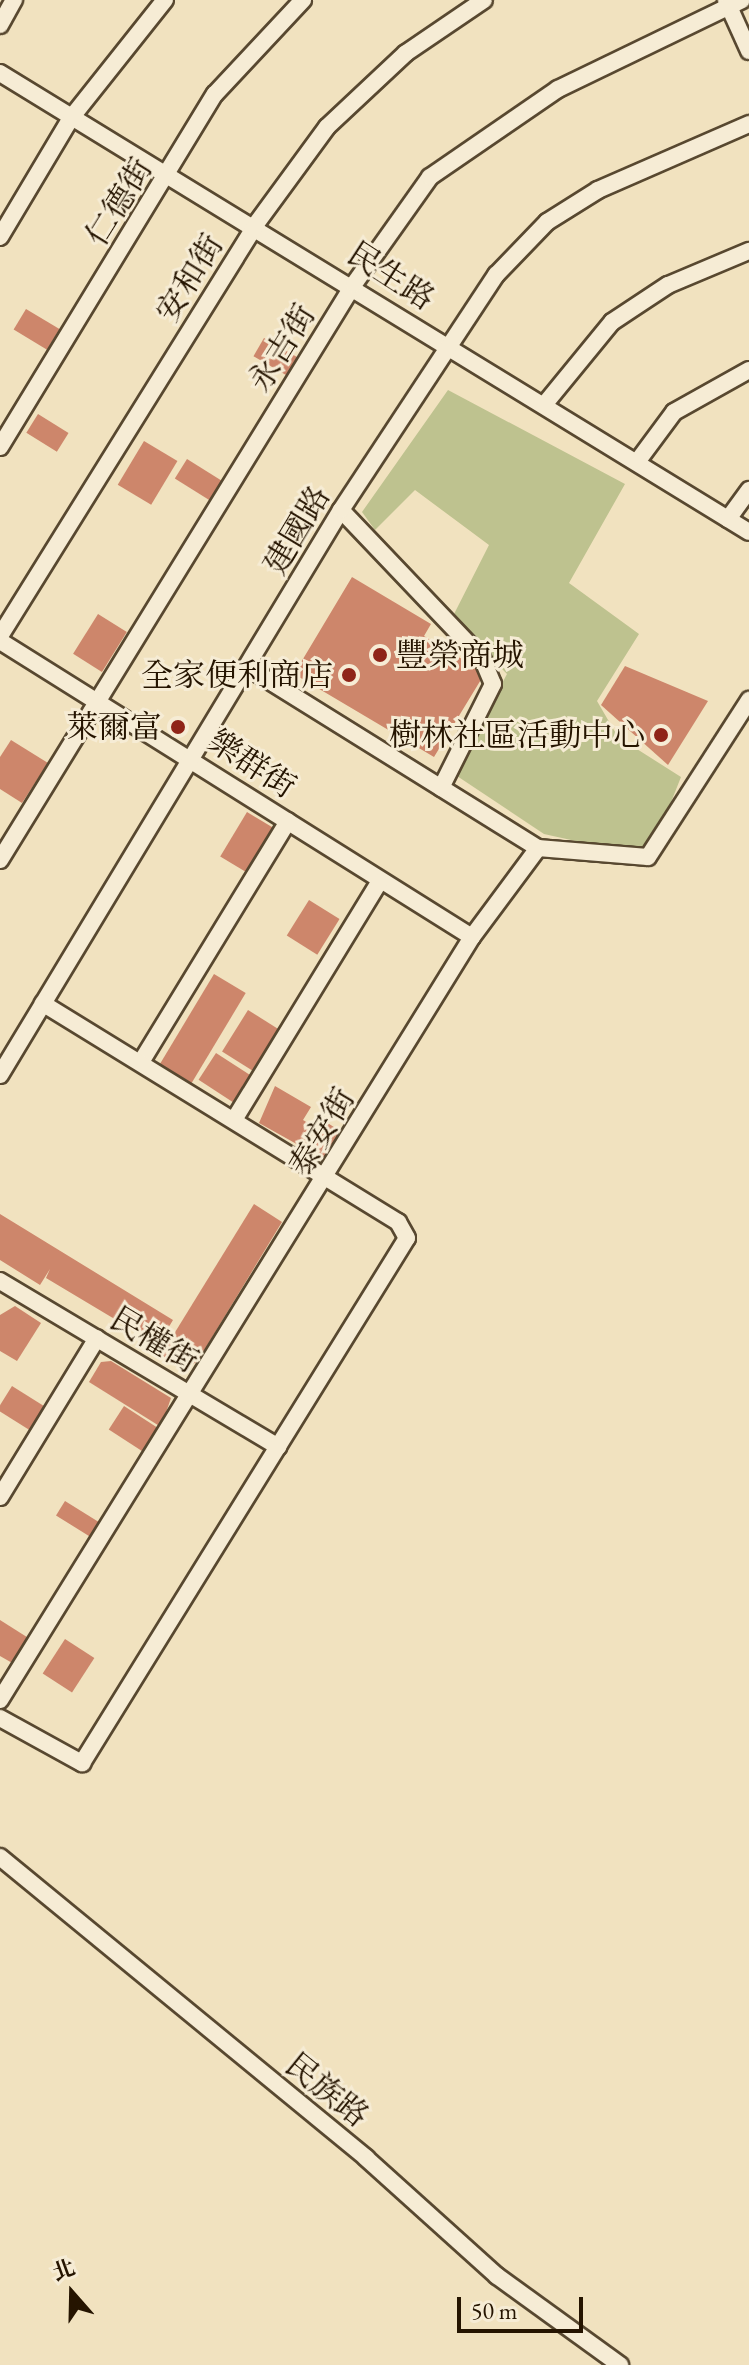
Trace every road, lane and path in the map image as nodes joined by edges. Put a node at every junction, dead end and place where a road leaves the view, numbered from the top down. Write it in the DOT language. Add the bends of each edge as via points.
graph roads {
  1 [pos="14,0"];
  2 [pos="165,0"];
  3 [pos="303,0"];
  4 [pos="484,0"];
  5 [pos="732,2"];
  6 [pos="0,25"];
  7 [pos="749,51"];
  8 [pos="0,73"];
  9 [pos="71,118"];
  10 [pos="749,124"];
  11 [pos="167,179"];
  12 [pos="256,224"];
  13 [pos="0,237"];
  14 [pos="749,251"];
  15 [pos="354,284"];
  16 [pos="446,345"];
  17 [pos="749,370"];
  18 [pos="544,405"];
  19 [pos="0,447"];
  20 [pos="637,462"];
  21 [pos="749,490"];
  22 [pos="341,510"];
  23 [pos="728,519"];
  24 [pos="749,532"];
  25 [pos="0,638"];
  26 [pos="247,667"];
  27 [pos="99,700"];
  28 [pos="749,700"];
  29 [pos="191,758"];
  30 [pos="441,788"];
  31 [pos="288,821"];
  32 [pos="538,848"];
  33 [pos="0,860"];
  34 [pos="379,882"];
  35 [pos="472,937"];
  36 [pos="43,1004"];
  37 [pos="141,1062"];
  38 [pos="0,1075"];
  39 [pos="234,1120"];
  40 [pos="327,1179"];
  41 [pos="2,1287"];
  42 [pos="97,1338"];
  43 [pos="193,1396"];
  44 [pos="278,1447"];
  45 [pos="0,1497"];
  46 [pos="0,1700"];
  47 [pos="0,1718"];
  48 [pos="0,1859"];
  49 [pos="620,2365"];
  1 -- 6 [label="street"];
  2 -- 9 [label="street"];
  3 -- 11 [label="street, 仁德街" via="215,94"];
  4 -- 12 [label="street, 安和街" via="406,53 327,127"];
  5 -- 7 [label="street"];
  5 -- 15 [label="street, 永吉街" via="496,126 430,177"];
  8 -- 9 [label="street, 民生路"];
  9 -- 11 [label="street, 民生路"];
  9 -- 13 [label="street"];
  10 -- 16 [label="street, 建國路" via="598,190 547,222 496,275"];
  11 -- 12 [label="street, 民生路"];
  11 -- 19 [label="street, 仁德街"];
  12 -- 15 [label="street, 民生路"];
  12 -- 25 [label="street, 安和街"];
  14 -- 18 [label="street" via="668,285 612,322"];
  15 -- 16 [label="street, 民生路"];
  15 -- 27 [label="street, 永吉街"];
  16 -- 18 [label="street, 民生路"];
  16 -- 22 [label="street, 建國路"];
  17 -- 20 [label="street" via="674,412"];
  18 -- 20 [label="street, 民生路"];
  20 -- 23 [label="street, 民生路"];
  21 -- 23 [label="street"];
  22 -- 26 [label="street, 建國路"];
  22 -- 30 [label="street" via="482,658 493,684"];
  23 -- 24 [label="street, 民生路"];
  25 -- 27 [label="street, 樂群街"];
  26 -- 29 [label="street, 建國路"];
  26 -- 30 [label="street"];
  27 -- 29 [label="street, 樂群街"];
  27 -- 33 [label="street, 永吉街"];
  28 -- 32 [label="street" via="648,857"];
  29 -- 31 [label="street, 樂群街"];
  29 -- 36 [label="street, 建國路"];
  30 -- 32 [label="street"];
  31 -- 34 [label="street, 樂群街"];
  31 -- 37 [label="street"];
  32 -- 35 [label="street, 泰安街"];
  34 -- 35 [label="street, 樂群街"];
  34 -- 39 [label="street"];
  35 -- 40 [label="street, 泰安街"];
  36 -- 37 [label="street"];
  36 -- 38 [label="street, 建國路"];
  37 -- 39 [label="street"];
  39 -- 40 [label="street"];
  40 -- 43 [label="street, 泰安街"];
  40 -- 44 [label="street" via="398,1222 407,1238"];
  41 -- 42 [label="street, 民權街"];
  42 -- 43 [label="street, 民權街"];
  42 -- 45 [label="street"];
  43 -- 44 [label="street, 民權街"];
  43 -- 46 [label="street, 泰安街"];
  44 -- 47 [label="street" via="82,1763 74,1764"];
  48 -- 49 [label="street, 民族路" via="366,2158 497,2276"];
}
